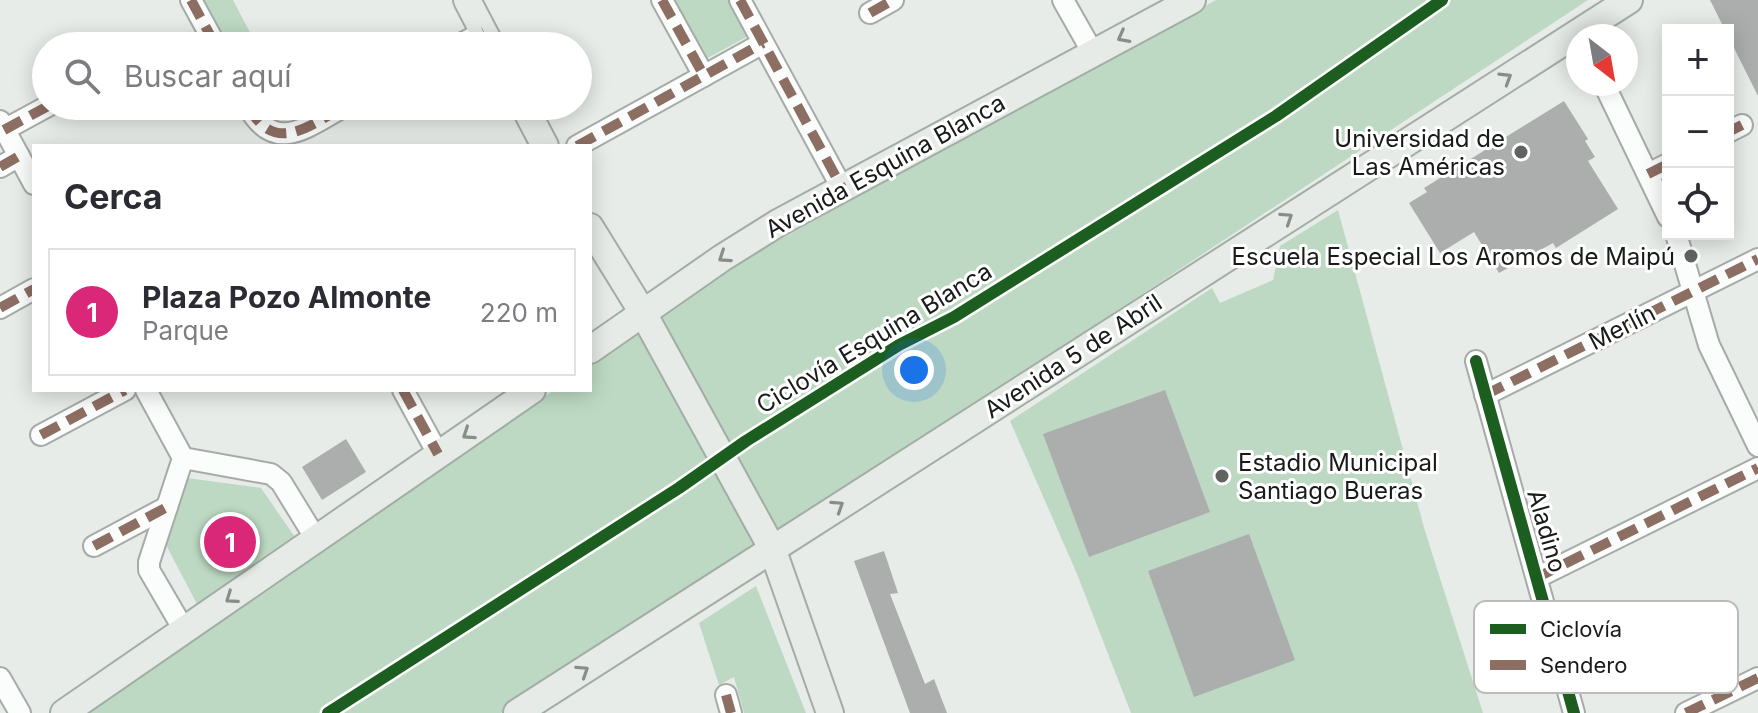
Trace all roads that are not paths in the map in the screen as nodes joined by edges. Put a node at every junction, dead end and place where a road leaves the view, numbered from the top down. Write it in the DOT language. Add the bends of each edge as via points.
graph roads {
  1 [pos="191,0"];
  2 [pos="467,0"];
  3 [pos="662,0"];
  4 [pos="740,0"];
  5 [pos="893,0"];
  6 [pos="1063,0"];
  7 [pos="1192,0"];
  8 [pos="1629,0"];
  9 [pos="870,13"];
  10 [pos="1594,24"];
  11 [pos="208,32"];
  12 [pos="484,32"];
  13 [pos="763,43"];
  14 [pos="1566,43"];
  15 [pos="1093,53"];
  16 [pos="704,76"];
  17 [pos="1610,96"];
  18 [pos="32,113"];
  19 [pos="256,120"];
  20 [pos="318,120"];
  21 [pos="531,120"];
  22 [pos="2,126"];
  23 [pos="544,144"];
  24 [pos="581,144"];
  25 [pos="19,156"];
  26 [pos="0,167"];
  27 [pos="1662,167"];
  28 [pos="1648,174"];
  29 [pos="32,180"];
  30 [pos="842,188"];
  31 [pos="1662,204"];
  32 [pos="592,230"];
  33 [pos="1678,240"];
  34 [pos="1758,259"];
  35 [pos="32,290"];
  36 [pos="1693,291"];
  37 [pos="0,308"];
  38 [pos="643,313"];
  39 [pos="592,349"];
  40 [pos="1476,361"];
  41 [pos="121,392"];
  42 [pos="147,392"];
  43 [pos="404,392"];
  44 [pos="529,392"];
  45 [pos="1485,395"];
  46 [pos="41,435"];
  47 [pos="1758,446"];
  48 [pos="438,454"];
  49 [pos="183,458"];
  50 [pos="1758,468"];
  51 [pos="167,507"];
  52 [pos="316,539"];
  53 [pos="94,546"];
  54 [pos="772,548"];
  55 [pos="1538,577"];
  56 [pos="1544,601"];
  57 [pos="184,630"];
  58 [pos="0,678"];
  59 [pos="1758,678"];
  60 [pos="1738,688"];
  61 [pos="1569,693"];
  62 [pos="1727,693"];
  63 [pos="20,713"];
  64 [pos="64,713"];
  65 [pos="517,713"];
  66 [pos="830,713"];
  67 [pos="1574,713"];
  68 [pos="1686,713"];
  1 -- 11 [label="street"];
  2 -- 12 [label="main road"];
  3 -- 16 [label="street"];
  4 -- 13 [label="street"];
  5 -- 9 [label="street"];
  6 -- 15 [label="street"];
  7 -- 15 [label="main road, Avenida Esquina Blanca, one-way"];
  8 -- 10 [label="main road, Avenida 5 de Abril"];
  13 -- 16 [label="street"];
  13 -- 30 [label="street"];
  54 -- 14 [label="main road, Avenida 5 de Abril, one-way"];
  15 -- 30 [label="main road, Avenida Esquina Blanca"];
  16 -- 24 [label="street"];
  17 -- 28 [label="street"];
  18 -- 22 [label="street"];
  19 -- 20 [label="street" via="271,132 291,134"];
  21 -- 23 [label="main road"];
  22 -- 25 [label="street"];
  25 -- 26 [label="street"];
  25 -- 29 [label="street"];
  27 -- 28 [label="street"];
  28 -- 31 [label="street"];
  30 -- 38 [label="main road, Avenida Esquina Blanca, one-way" via="748,241"];
  32 -- 38 [label="main road"];
  33 -- 36 [label="street"];
  34 -- 36 [label="street, Merlín"];
  35 -- 37 [label="street"];
  36 -- 45 [label="street, Merlín"];
  36 -- 47 [label="street" via="1709,345"];
  38 -- 39 [label="main road, Avenida Esquina Blanca"];
  38 -- 54 [label="main road"];
  40 -- 45 [label="street, Aladino"];
  41 -- 46 [label="street"];
  42 -- 49 [label="street"];
  43 -- 48 [label="street"];
  44 -- 48 [label="main road, one-way"];
  45 -- 55 [label="street, Aladino"];
  48 -- 52 [label="main road"];
  49 -- 51 [label="street"];
  49 -- 52 [label="street" via="271,474"];
  50 -- 55 [label="street"];
  51 -- 53 [label="street"];
  51 -- 57 [label="street" via="149,570"];
  52 -- 57 [label="main road, one-way"];
  65 -- 54 [label="main road, Avenida 5 de Abril, one-way"];
  54 -- 66 [label="main road"];
  55 -- 56 [label="street, Aladino"];
  57 -- 64 [label="main road"];
  58 -- 63 [label="street"];
  59 -- 60 [label="street"];
  61 -- 67 [label="street, Aladino"];
  62 -- 68 [label="street"];
}
